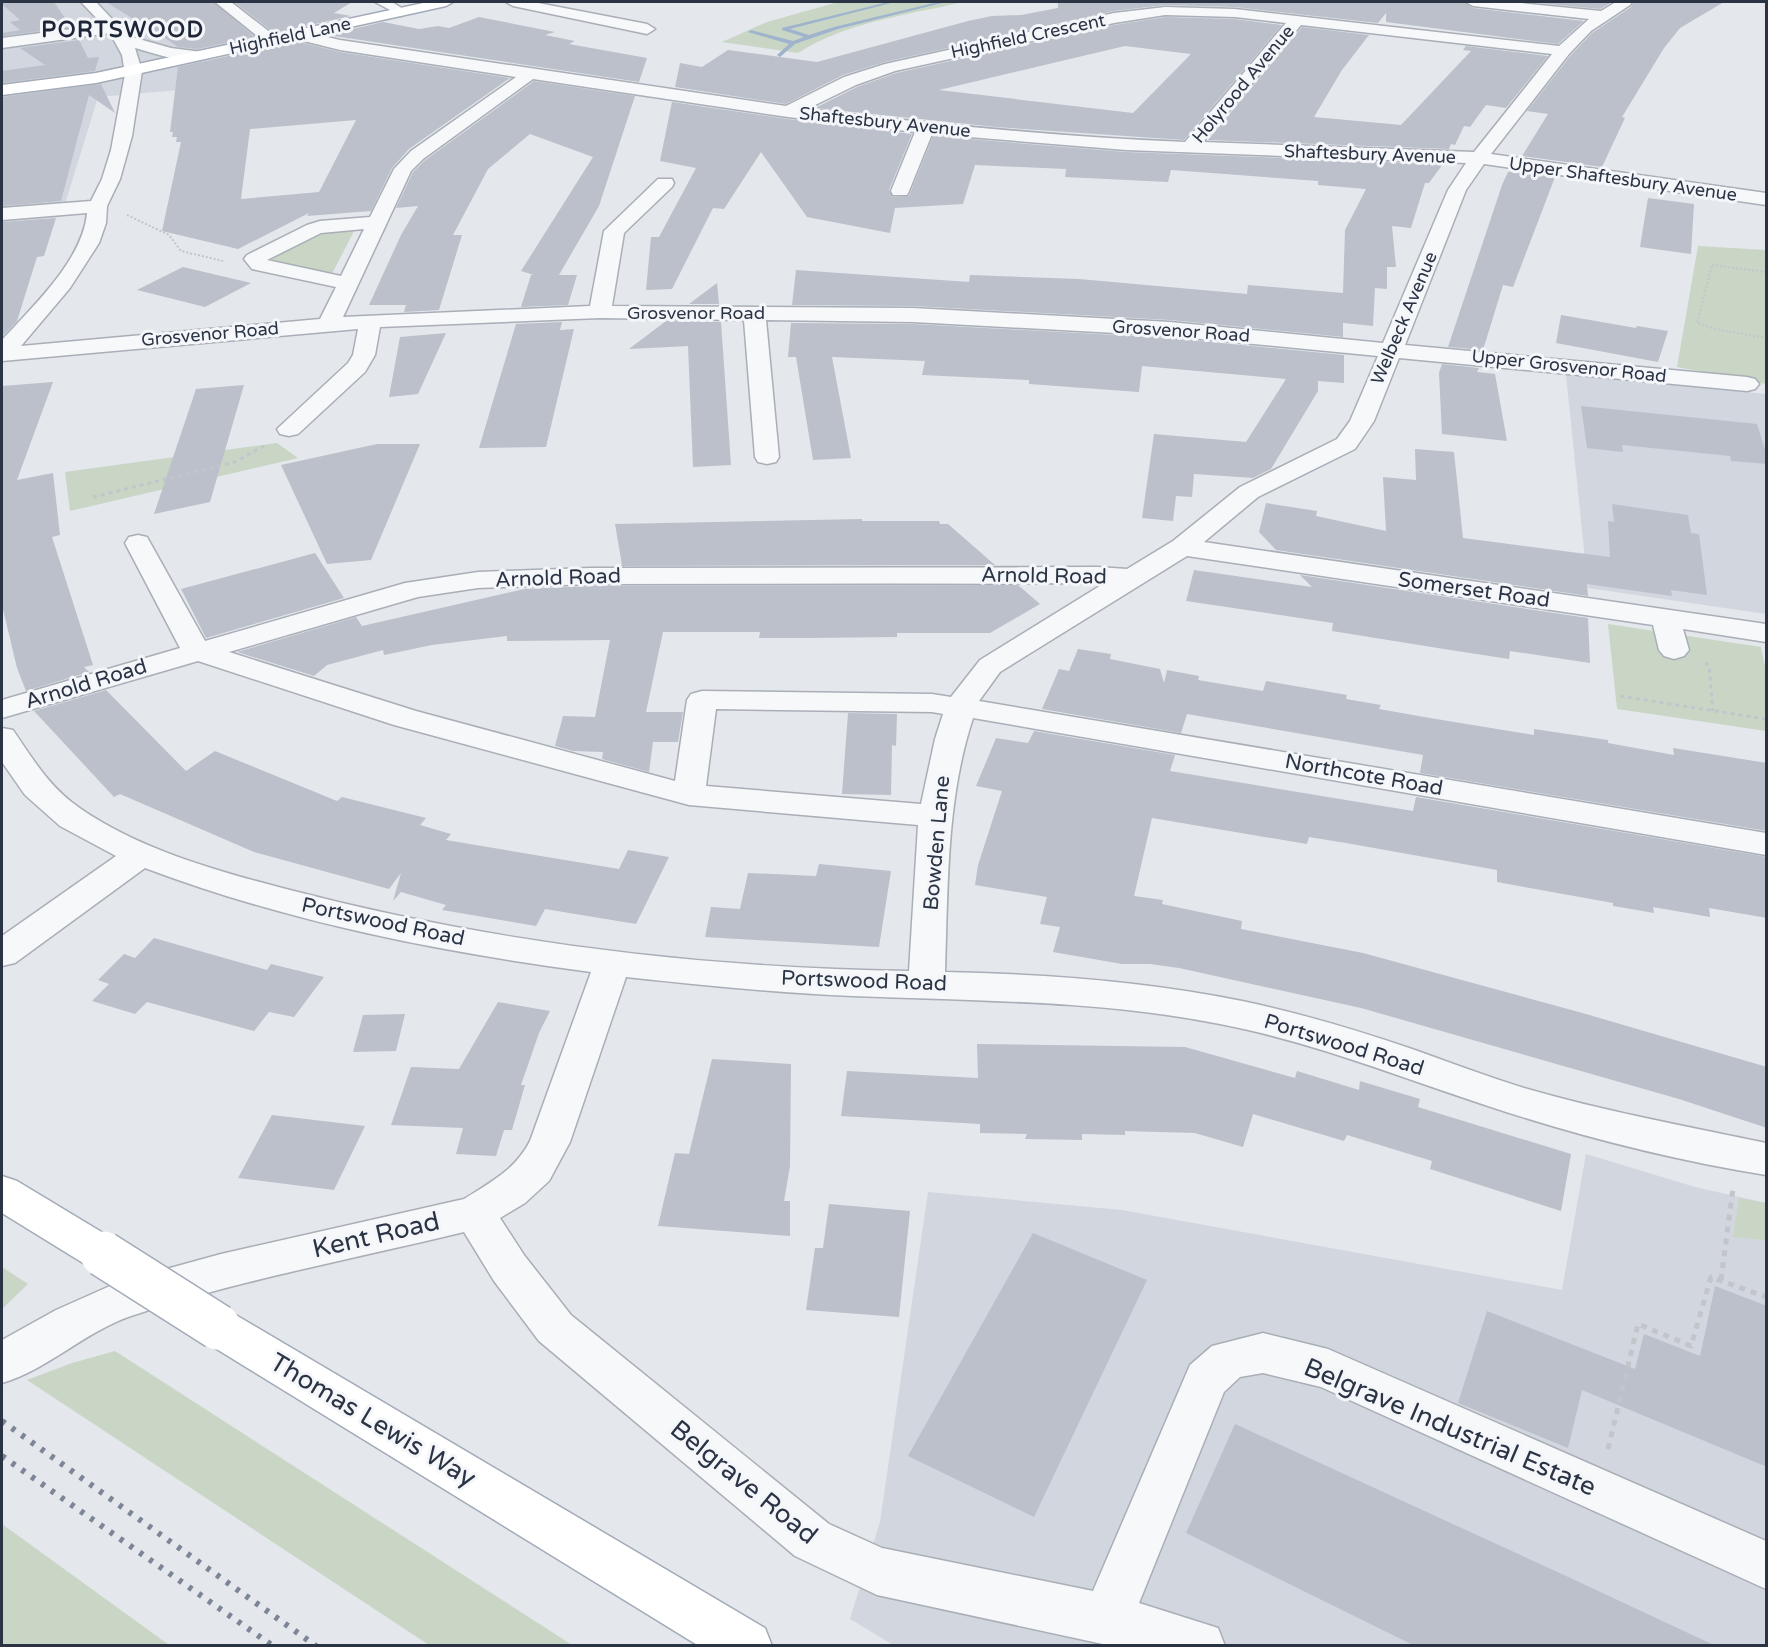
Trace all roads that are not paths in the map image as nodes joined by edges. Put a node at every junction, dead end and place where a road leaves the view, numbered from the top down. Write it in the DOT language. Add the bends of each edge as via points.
graph roads {
  1 [pos="88,2"];
  2 [pos="222,2"];
  3 [pos="382,2"];
  4 [pos="446,2"];
  5 [pos="513,2"];
  6 [pos="1473,2"];
  7 [pos="1625,2"];
  8 [pos="401,12"];
  9 [pos="1603,16"];
  10 [pos="1297,20"];
  11 [pos="647,29"];
  12 [pos="117,34"];
  13 [pos="297,35"];
  14 [pos="272,40"];
  15 [pos="8,42"];
  16 [pos="1563,51"];
  17 [pos="196,55"];
  18 [pos="134,69"];
  19 [pos="530,74"];
  20 [pos="2,90"];
  21 [pos="788,112"];
  22 [pos="925,128"];
  23 [pos="1189,148"];
  24 [pos="1479,158"];
  25 [pos="665,183"];
  26 [pos="909,184"];
  27 [pos="1767,199"];
  28 [pos="98,211"];
  29 [pos="2,214"];
  30 [pos="378,223"];
  31 [pos="349,284"];
  32 [pos="600,312"];
  33 [pos="753,313"];
  34 [pos="370,321"];
  35 [pos="329,323"];
  36 [pos="1390,349"];
  37 [pos="2,353"];
  38 [pos="1747,384"];
  39 [pos="289,429"];
  40 [pos="767,458"];
  41 [pos="138,543"];
  42 [pos="1182,547"];
  43 [pos="1132,578"];
  44 [pos="1666,618"];
  45 [pos="1767,633"];
  46 [pos="1674,650"];
  47 [pos="196,651"];
  48 [pos="961,707"];
  49 [pos="2,709"];
  50 [pos="2,736"];
  51 [pos="689,795"];
  52 [pos="936,816"];
  53 [pos="1767,844"];
  54 [pos="141,854"];
  55 [pos="2,954"];
  56 [pos="613,962"];
  57 [pos="926,984"];
  58 [pos="1767,1159"];
  59 [pos="2,1193"];
  60 [pos="474,1213"];
  61 [pos="2,1363"];
  62 [pos="1767,1565"];
  63 [pos="1107,1619"];
  64 [pos="747,1646"];
  65 [pos="1200,1646"];
  1 -- 12 [label="street"];
  2 -- 14 [label="street"];
  3 -- 8 [label="street"];
  4 -- 8 [label="main road, Highfield Lane"];
  5 -- 11 [label="street"];
  6 -- 9 [label="street"];
  7 -- 9 [label="street, Welbeck Avenue"];
  8 -- 13 [label="main road, Highfield Lane"];
  9 -- 16 [label="street, Welbeck Avenue"];
  10 -- 16 [label="street, Highfield Crescent"];
  10 -- 21 [label="street, Highfield Crescent" via="1186,10 1114,18 891,67 850,81"];
  10 -- 23 [label="street, Holyrood Avenue"];
  12 -- 15 [label="street"];
  12 -- 17 [label="street" via="170,52"];
  12 -- 18 [label="street"];
  13 -- 14 [label="main road, Highfield Lane"];
  13 -- 19 [label="street, Shaftesbury Avenue" via="332,44"];
  14 -- 17 [label="main road, Highfield Lane"];
  16 -- 24 [label="street, Welbeck Avenue"];
  17 -- 18 [label="main road, Highfield Lane"];
  18 -- 20 [label="main road, Highfield Lane" via="88,80"];
  18 -- 28 [label="street" via="117,163"];
  19 -- 21 [label="street, Shaftesbury Avenue"];
  19 -- 30 [label="street" via="417,155 403,169"];
  21 -- 22 [label="street, Shaftesbury Avenue"];
  22 -- 23 [label="street, Shaftesbury Avenue"];
  22 -- 26 [label="street"];
  23 -- 24 [label="street, Shaftesbury Avenue"];
  24 -- 27 [label="street, Upper Shaftesbury Avenue"];
  24 -- 36 [label="street, Welbeck Avenue" via="1457,190"];
  25 -- 32 [label="street" via="614,231"];
  28 -- 29 [label="street"];
  28 -- 37 [label="street" via="89,244 61,284"];
  30 -- 31 [label="street"];
  30 -- 31 [label="street" via="314,229 254,259 259,265"];
  31 -- 35 [label="street"];
  32 -- 33 [label="street, Grosvenor Road"];
  32 -- 34 [label="street, Grosvenor Road"];
  33 -- 36 [label="street, Grosvenor Road" via="913,315 1135,327"];
  33 -- 40 [label="street"];
  34 -- 35 [label="street, Grosvenor Road"];
  34 -- 39 [label="street" via="364,355 357,367"];
  35 -- 37 [label="street, Grosvenor Road"];
  36 -- 38 [label="street, Upper Grosvenor Road"];
  36 -- 42 [label="street, Welbeck Avenue" via="1362,421 1346,444 1249,492"];
  41 -- 47 [label="street"];
  42 -- 43 [label="street, Welbeck Avenue"];
  42 -- 44 [label="street, Somerset Road"];
  43 -- 47 [label="street, Arnold Road" via="590,576 478,580 415,589"];
  43 -- 48 [label="street, Bowden Lane" via="990,666 973,684"];
  44 -- 45 [label="street, Somerset Road"];
  44 -- 46 [label="street"];
  47 -- 49 [label="street, Arnold Road"];
  47 -- 51 [label="street" via="405,718"];
  48 -- 51 [label="street, Northcote Road" via="932,703 702,700"];
  48 -- 52 [label="street, Bowden Lane" via="945,759"];
  48 -- 53 [label="street, Northcote Road"];
  50 -- 54 [label="street, Portswood Road" via="27,777 49,802 76,822"];
  51 -- 52 [label="street"];
  52 -- 57 [label="street, Bowden Lane"];
  54 -- 55 [label="street"];
  54 -- 56 [label="street, Portswood Road" via="305,907 377,924"];
  56 -- 57 [label="street, Portswood Road" via="751,976"];
  56 -- 60 [label="street, Kent Road" via="550,1142 535,1170"];
  57 -- 58 [label="street, Portswood Road" via="1052,989 1207,1008 1354,1044 1585,1121"];
  59 -- 64 [label="main road, Thomas Lewis Way, bridge"];
  60 -- 61 [label="street, Kent Road" via="221,1272 120,1301"];
  60 -- 63 [label="street, Belgrave Road" via="509,1268 555,1328 812,1540 877,1571"];
  62 -- 63 [label="street, Belgrave Industrial Estate" via="1328,1369 1263,1353 1228,1360 1206,1379"];
  63 -- 65 [label="street, Belgrave Road"];
}
